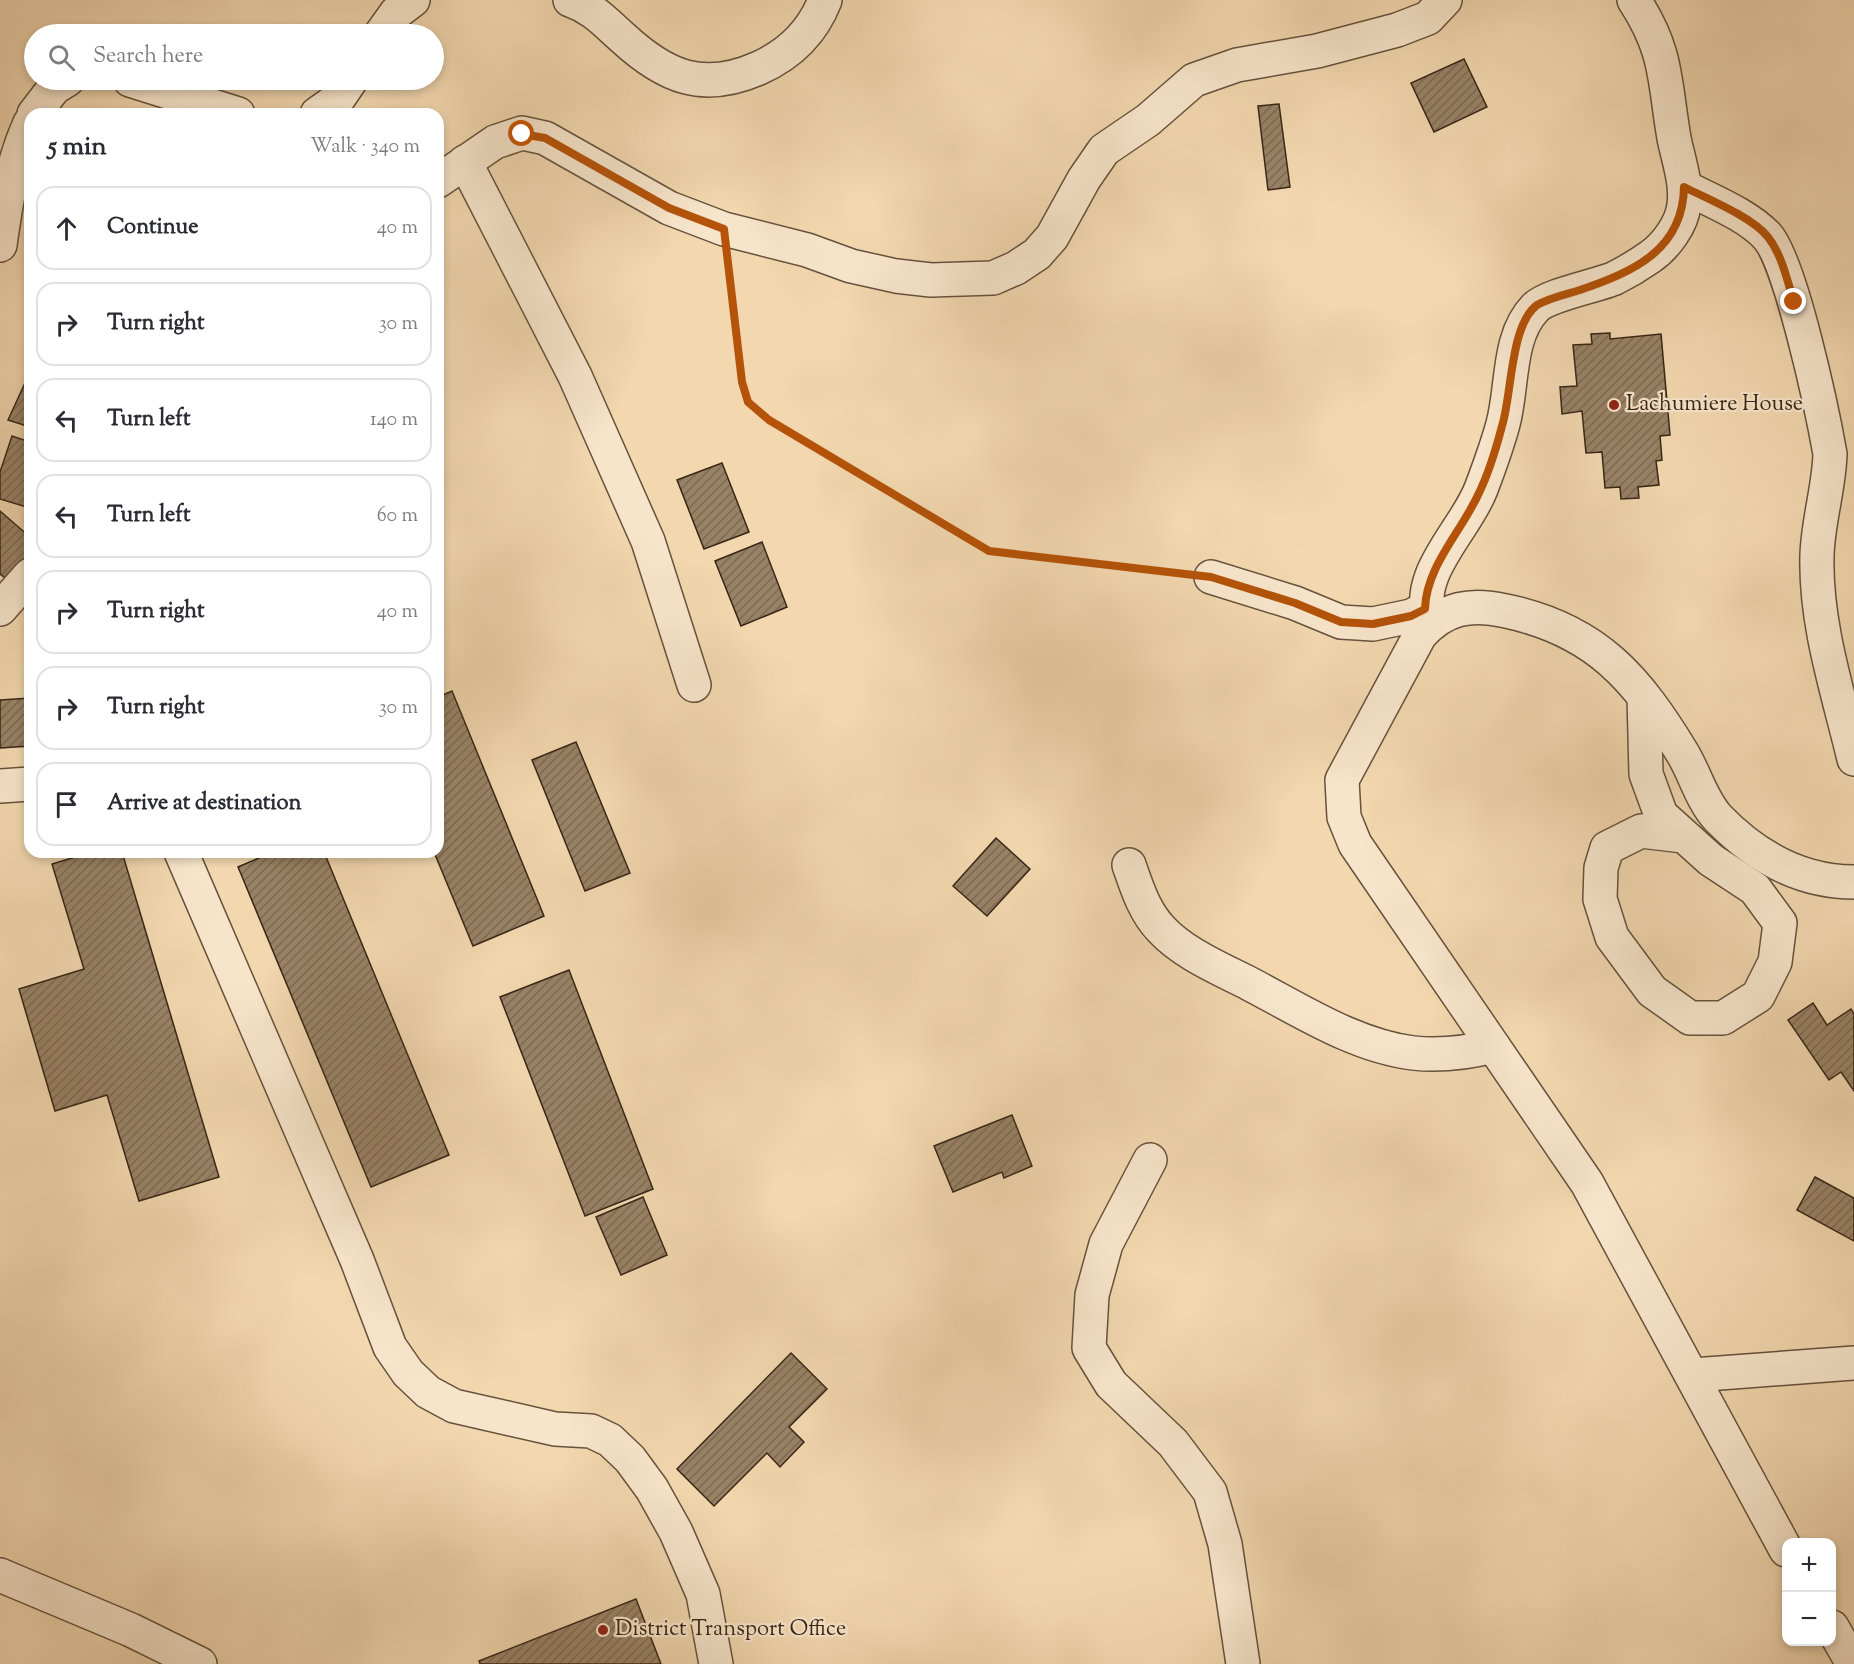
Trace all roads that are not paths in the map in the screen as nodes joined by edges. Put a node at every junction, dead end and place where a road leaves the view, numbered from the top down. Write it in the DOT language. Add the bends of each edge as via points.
graph roads {
  1 [pos="413,0"];
  2 [pos="570,0"];
  3 [pos="825,0"];
  4 [pos="1445,0"];
  5 [pos="1634,0"];
  6 [pos="388,24"];
  7 [pos="52,90"];
  8 [pos="162,90"];
  9 [pos="344,90"];
  10 [pos="39,108"];
  11 [pos="219,108"];
  12 [pos="325,108"];
  13 [pos="24,137"];
  14 [pos="465,162"];
  15 [pos="444,177"];
  16 [pos="1684,187"];
  17 [pos="0,245"];
  18 [pos="1211,577"];
  19 [pos="24,582"];
  20 [pos="0,609"];
  21 [pos="1428,616"];
  22 [pos="694,685"];
  23 [pos="1644,697"];
  24 [pos="1854,759"];
  25 [pos="24,784"];
  26 [pos="0,786"];
  27 [pos="1683,837"];
  28 [pos="184,858"];
  29 [pos="1129,865"];
  30 [pos="1854,882"];
  31 [pos="1493,1046"];
  32 [pos="1150,1160"];
  33 [pos="1854,1363"];
  34 [pos="1693,1375"];
  35 [pos="1782,1542"];
  36 [pos="0,1575"];
  37 [pos="1836,1634"];
  38 [pos="200,1664"];
  39 [pos="716,1664"];
  40 [pos="1242,1664"];
  41 [pos="1853,1664"];
  1 -- 6 [label="street"];
  2 -- 3 [label="street" via="600,15 643,56 693,81 742,76 769,64 805,35 819,17"];
  4 -- 14 [label="street" via="1428,18 1397,30 1317,51 1237,65 1194,80 1148,120 1104,150 1084,178 1053,237 1038,254 993,278 931,280 896,276 724,229 669,208 545,138 522,134 495,142"];
  5 -- 16 [label="street" via="1660,48"];
  7 -- 10 [label="street"];
  8 -- 11 [label="street"];
  9 -- 12 [label="street"];
  13 -- 17 [label="street" via="8,186"];
  14 -- 15 [label="street"];
  14 -- 22 [label="street" via="575,376 648,541"];
  16 -- 21 [label="street" via="1680,220 1653,255 1616,278 1537,306 1526,320 1517,341 1503,423 1490,464 1479,495 1429,582"];
  16 -- 24 [label="street" via="1767,236 1780,258 1794,302 1830,454 1817,554 1818,601"];
  18 -- 21 [label="street" via="1341,622 1373,624"];
  19 -- 20 [label="street"];
  21 -- 23 [label="street" via="1466,608 1500,609 1542,619 1589,642"];
  21 -- 31 [label="street" via="1342,780 1344,817 1367,863"];
  23 -- 27 [label="street" via="1646,774 1661,815"];
  23 -- 30 [label="street" via="1684,755 1716,816 1740,838 1782,867 1814,878"];
  25 -- 26 [label="street"];
  27 -- 27 [label="street" via="1755,889 1780,923 1775,962 1758,996 1723,1018 1690,1018 1652,991 1612,937 1600,899 1606,848 1641,831"];
  28 -- 39 [label="street" via="357,1260 390,1347 408,1373 428,1392 454,1406 555,1429 591,1431 609,1440 630,1459 676,1532 703,1594"];
  29 -- 31 [label="street" via="1143,906 1162,931 1200,958 1315,1018 1375,1045 1412,1053 1458,1055"];
  31 -- 34 [label="street" via="1587,1183"];
  32 -- 40 [label="street" via="1106,1244 1092,1295 1089,1348 1111,1384 1173,1443 1209,1492 1225,1544"];
  33 -- 34 [label="street"];
  34 -- 35 [label="street"];
  36 -- 38 [label="street" via="131,1630"];
  37 -- 41 [label="street"];
}
